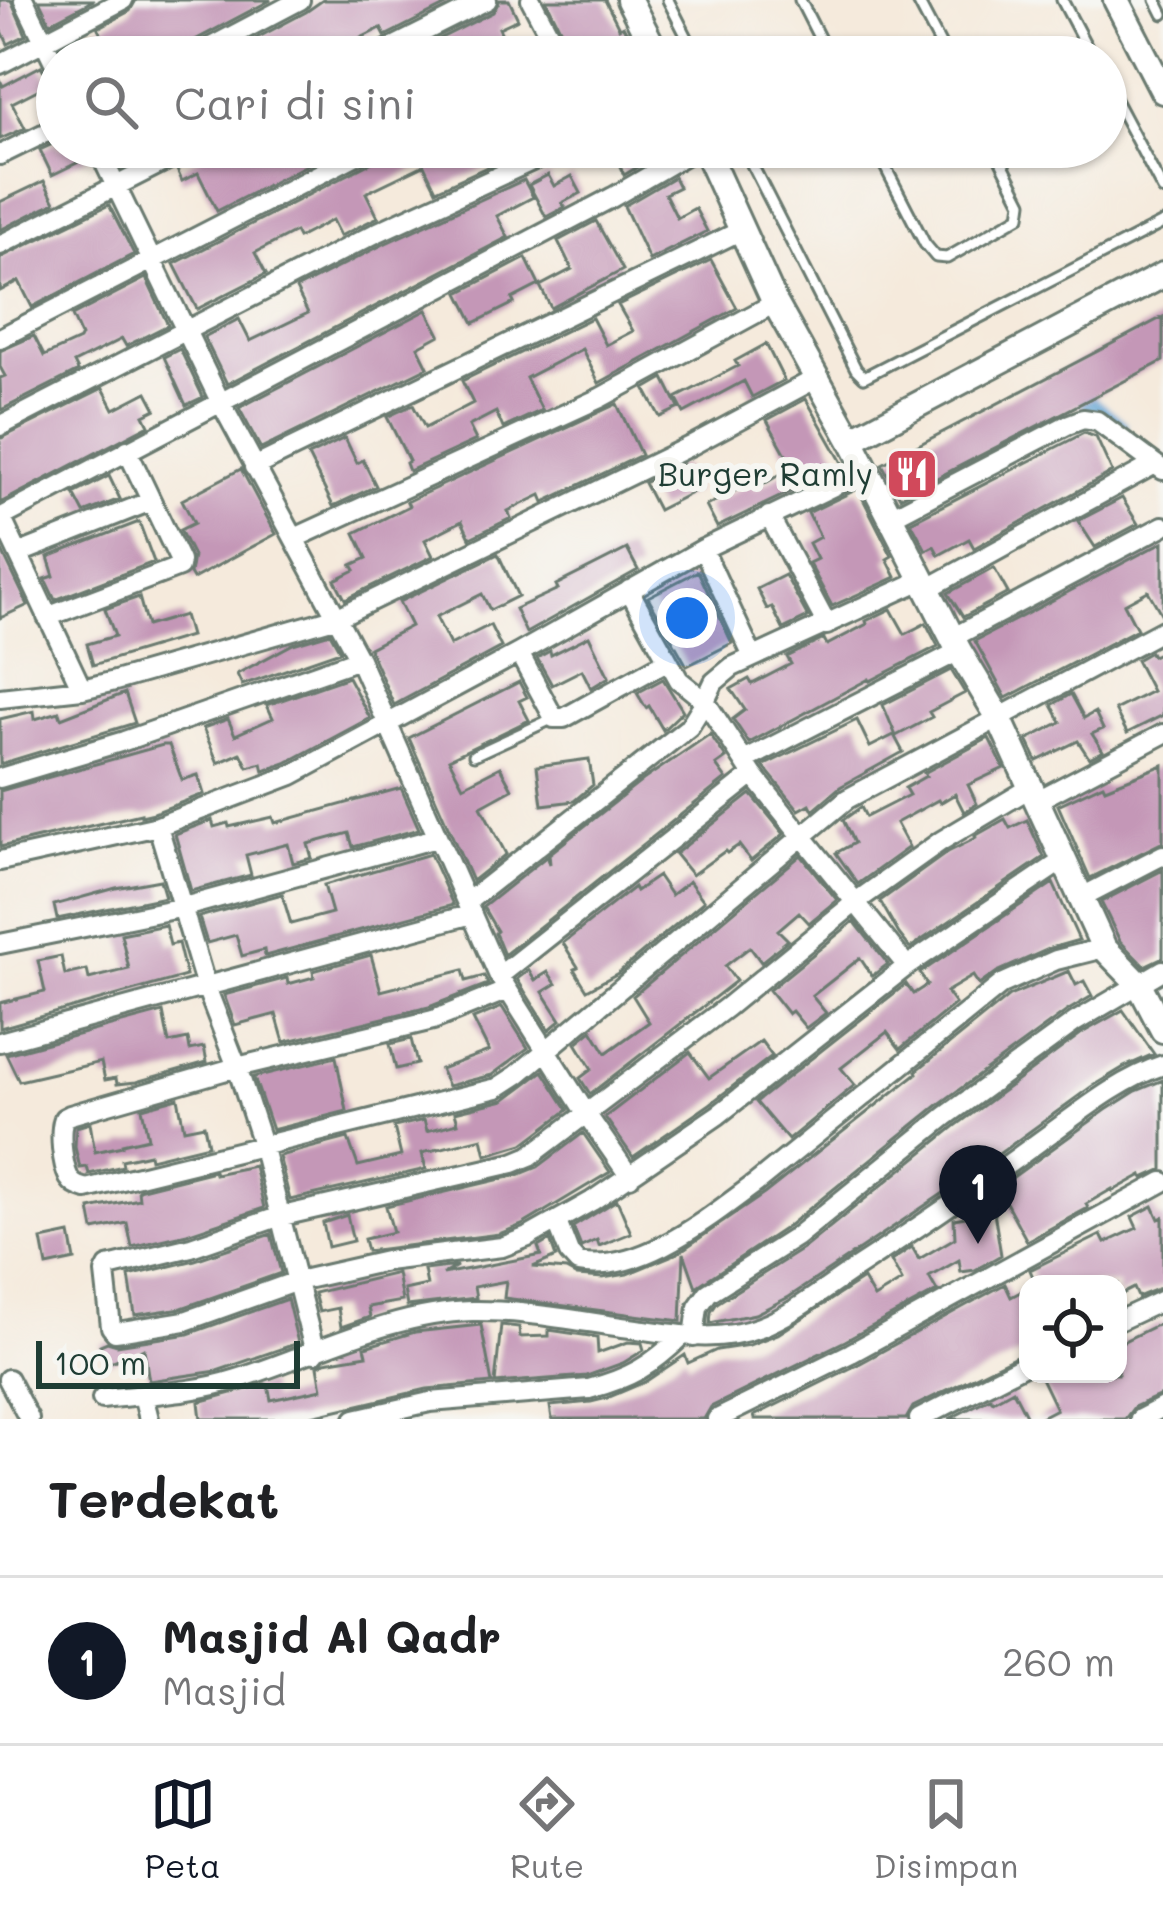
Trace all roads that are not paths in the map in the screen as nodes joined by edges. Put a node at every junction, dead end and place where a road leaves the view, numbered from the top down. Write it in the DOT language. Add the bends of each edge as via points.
graph roads {
  1 [pos="24,0"];
  2 [pos="123,0"];
  3 [pos="300,0"];
  4 [pos="487,0"];
  5 [pos="531,0"];
  6 [pos="629,0"];
  7 [pos="668,0"];
  8 [pos="800,0"];
  9 [pos="917,0"];
  10 [pos="1062,0"];
  11 [pos="1116,0"];
  12 [pos="1156,0"];
  13 [pos="1163,14"];
  14 [pos="41,36"];
  15 [pos="55,36"];
  16 [pos="231,36"];
  17 [pos="415,36"];
  18 [pos="548,36"];
  19 [pos="647,36"];
  20 [pos="686,36"];
  21 [pos="818,36"];
  22 [pos="935,36"];
  23 [pos="1081,36"];
  24 [pos="36,46"];
  25 [pos="0,64"];
  26 [pos="1163,91"];
  27 [pos="1127,122"];
  28 [pos="36,137"];
  29 [pos="0,155"];
  30 [pos="108,168"];
  31 [pos="151,168"];
  32 [pos="330,168"];
  33 [pos="517,168"];
  34 [pos="665,168"];
  35 [pos="712,168"];
  36 [pos="754,168"];
  37 [pos="886,168"];
  38 [pos="1005,168"];
  39 [pos="117,185"];
  40 [pos="1163,190"];
  41 [pos="1163,223"];
  42 [pos="742,230"];
  43 [pos="0,245"];
  44 [pos="152,257"];
  45 [pos="1163,275"];
  46 [pos="775,303"];
  47 [pos="187,329"];
  48 [pos="0,338"];
  49 [pos="818,378"];
  50 [pos="220,401"];
  51 [pos="0,426"];
  52 [pos="851,440"];
  53 [pos="127,450"];
  54 [pos="254,467"];
  55 [pos="1159,467"];
  56 [pos="865,472"];
  57 [pos="151,501"];
  58 [pos="769,516"];
  59 [pos="1,518"];
  60 [pos="889,518"];
  61 [pos="1163,526"];
  62 [pos="295,538"];
  63 [pos="703,549"];
  64 [pos="20,553"];
  65 [pos="925,585"];
  66 [pos="629,590"];
  67 [pos="47,617"];
  68 [pos="338,617"];
  69 [pos="827,625"];
  70 [pos="1163,630"];
  71 [pos="955,644"];
  72 [pos="519,653"];
  73 [pos="753,658"];
  74 [pos="359,659"];
  75 [pos="668,661"];
  76 [pos="0,675"];
  77 [pos="82,688"];
  78 [pos="3,698"];
  79 [pos="705,700"];
  80 [pos="554,718"];
  81 [pos="999,718"];
  82 [pos="388,724"];
  83 [pos="1163,734"];
  84 [pos="474,755"];
  85 [pos="748,768"];
  86 [pos="0,778"];
  87 [pos="1034,794"];
  88 [pos="158,826"];
  89 [pos="800,837"];
  90 [pos="436,838"];
  91 [pos="1163,855"];
  92 [pos="1065,859"];
  93 [pos="0,861"];
  94 [pos="1080,898"];
  95 [pos="856,902"];
  96 [pos="184,907"];
  97 [pos="469,908"];
  98 [pos="0,944"];
  99 [pos="1104,949"];
  100 [pos="907,966"];
  101 [pos="1163,970"];
  102 [pos="503,983"];
  103 [pos="1139,984"];
  104 [pos="206,987"];
  105 [pos="1163,1030"];
  106 [pos="0,1042"];
  107 [pos="547,1049"];
  108 [pos="1163,1065"];
  109 [pos="237,1067"];
  110 [pos="587,1115"];
  111 [pos="262,1144"];
  112 [pos="630,1177"];
  113 [pos="1163,1182"];
  114 [pos="278,1217"];
  115 [pos="557,1222"];
  116 [pos="297,1281"];
  117 [pos="1163,1300"];
  118 [pos="1127,1317"];
  119 [pos="688,1337"];
  120 [pos="315,1353"];
  121 [pos="1019,1369"];
  122 [pos="8,1379"];
  123 [pos="142,1395"];
  124 [pos="506,1397"];
  125 [pos="102,1400"];
  126 [pos="1163,1408"];
  127 [pos="29,1419"];
  128 [pos="149,1419"];
  129 [pos="355,1419"];
  130 [pos="509,1419"];
  131 [pos="717,1419"];
  132 [pos="919,1419"];
  133 [pos="1140,1419"];
  1 -- 14 [label="street"];
  2 -- 15 [label="street"];
  3 -- 16 [label="street"];
  4 -- 17 [label="street"];
  5 -- 18 [label="street"];
  6 -- 19 [label="street"];
  7 -- 20 [label="lane"];
  8 -- 21 [label="lane"];
  9 -- 22 [label="lane"];
  10 -- 23 [label="lane"];
  11 -- 26 [label="street"];
  12 -- 13 [label="lane"];
  24 -- 25 [label="street"];
  27 -- 40 [label="lane"];
  28 -- 29 [label="street"];
  30 -- 39 [label="street"];
  31 -- 39 [label="street"];
  32 -- 44 [label="street"];
  33 -- 47 [label="street"];
  34 -- 50 [label="street"];
  35 -- 42 [label="street"];
  36 -- 41 [label="lane" via="864,377"];
  37 -- 38 [label="lane" via="926,244 947,258 1020,216 1022,202"];
  39 -- 43 [label="street"];
  39 -- 44 [label="street"];
  42 -- 46 [label="street"];
  42 -- 54 [label="street"];
  44 -- 47 [label="street"];
  44 -- 48 [label="street"];
  45 -- 52 [label="street"];
  46 -- 49 [label="street"];
  46 -- 62 [label="street" via="600,398"];
  47 -- 50 [label="street"];
  47 -- 51 [label="street"];
  49 -- 52 [label="street"];
  49 -- 68 [label="street"];
  50 -- 53 [label="street"];
  50 -- 54 [label="street"];
  52 -- 56 [label="street"];
  53 -- 57 [label="street"];
  53 -- 59 [label="street"];
  54 -- 62 [label="street"];
  55 -- 60 [label="street" via="1083,419"];
  55 -- 65 [label="street"];
  56 -- 58 [label="street"];
  56 -- 60 [label="street"];
  57 -- 64 [label="street"];
  57 -- 67 [label="street" via="179,567"];
  58 -- 63 [label="street"];
  58 -- 69 [label="street"];
  59 -- 64 [label="street"];
  60 -- 65 [label="street"];
  61 -- 71 [label="street"];
  62 -- 68 [label="street"];
  63 -- 66 [label="street"];
  63 -- 73 [label="street"];
  64 -- 67 [label="street"];
  65 -- 69 [label="street"];
  65 -- 71 [label="street"];
  66 -- 72 [label="street"];
  66 -- 75 [label="street"];
  67 -- 77 [label="street"];
  68 -- 74 [label="street"];
  68 -- 77 [label="street"];
  69 -- 73 [label="street"];
  70 -- 81 [label="street"];
  71 -- 81 [label="street"];
  71 -- 85 [label="street"];
  72 -- 80 [label="street"];
  72 -- 82 [label="street"];
  73 -- 79 [label="street" via="721,674"];
  74 -- 82 [label="street"];
  74 -- 86 [label="street"];
  75 -- 79 [label="street"];
  75 -- 80 [label="street"];
  76 -- 78 [label="street"];
  77 -- 78 [label="street"];
  79 -- 85 [label="street"];
  79 -- 97 [label="street" via="689,727"];
  80 -- 84 [label="lane"];
  81 -- 87 [label="street"];
  81 -- 89 [label="street" via="861,791"];
  82 -- 88 [label="street" via="292,776"];
  82 -- 90 [label="street"];
  83 -- 87 [label="street"];
  85 -- 89 [label="street"];
  85 -- 102 [label="street"];
  87 -- 92 [label="street"];
  87 -- 95 [label="street" via="941,841"];
  88 -- 93 [label="street"];
  88 -- 96 [label="street"];
  89 -- 95 [label="street"];
  89 -- 107 [label="street"];
  90 -- 96 [label="street"];
  90 -- 97 [label="street"];
  91 -- 94 [label="street"];
  92 -- 94 [label="street"];
  92 -- 100 [label="street"];
  94 -- 99 [label="street"];
  95 -- 100 [label="street"];
  95 -- 110 [label="street"];
  96 -- 98 [label="street"];
  96 -- 104 [label="street"];
  97 -- 102 [label="street"];
  97 -- 104 [label="street"];
  99 -- 103 [label="street"];
  99 -- 115 [label="street" via="1002,984 742,1193 637,1258 578,1263"];
  100 -- 112 [label="street"];
  101 -- 103 [label="street"];
  102 -- 107 [label="street"];
  102 -- 109 [label="street" via="415,1025"];
  103 -- 105 [label="street"];
  103 -- 119 [label="street" via="1075,1022 796,1237 708,1293"];
  104 -- 106 [label="street"];
  104 -- 109 [label="street"];
  107 -- 110 [label="street"];
  107 -- 111 [label="street" via="496,1088"];
  108 -- 119 [label="street" via="1082,1111 790,1313 736,1335"];
  109 -- 111 [label="street"];
  109 -- 111 [label="street" via="64,1118 69,1178 86,1189"];
  110 -- 112 [label="street"];
  110 -- 114 [label="street" via="513,1163"];
  111 -- 114 [label="street"];
  112 -- 115 [label="street"];
  113 -- 131 [label="street"];
  114 -- 116 [label="street"];
  114 -- 116 [label="street" via="108,1267 111,1328 184,1321"];
  115 -- 116 [label="street" via="502,1247"];
  116 -- 120 [label="street"];
  117 -- 118 [label="street"];
  119 -- 120 [label="street" via="469,1311 377,1329"];
  119 -- 124 [label="street" via="615,1382"];
  120 -- 123 [label="street" via="208,1387"];
  121 -- 132 [label="street"];
  122 -- 127 [label="street"];
  123 -- 125 [label="street"];
  123 -- 128 [label="street"];
  124 -- 129 [label="street" via="430,1402"];
  124 -- 130 [label="street"];
  126 -- 133 [label="street"];
}
